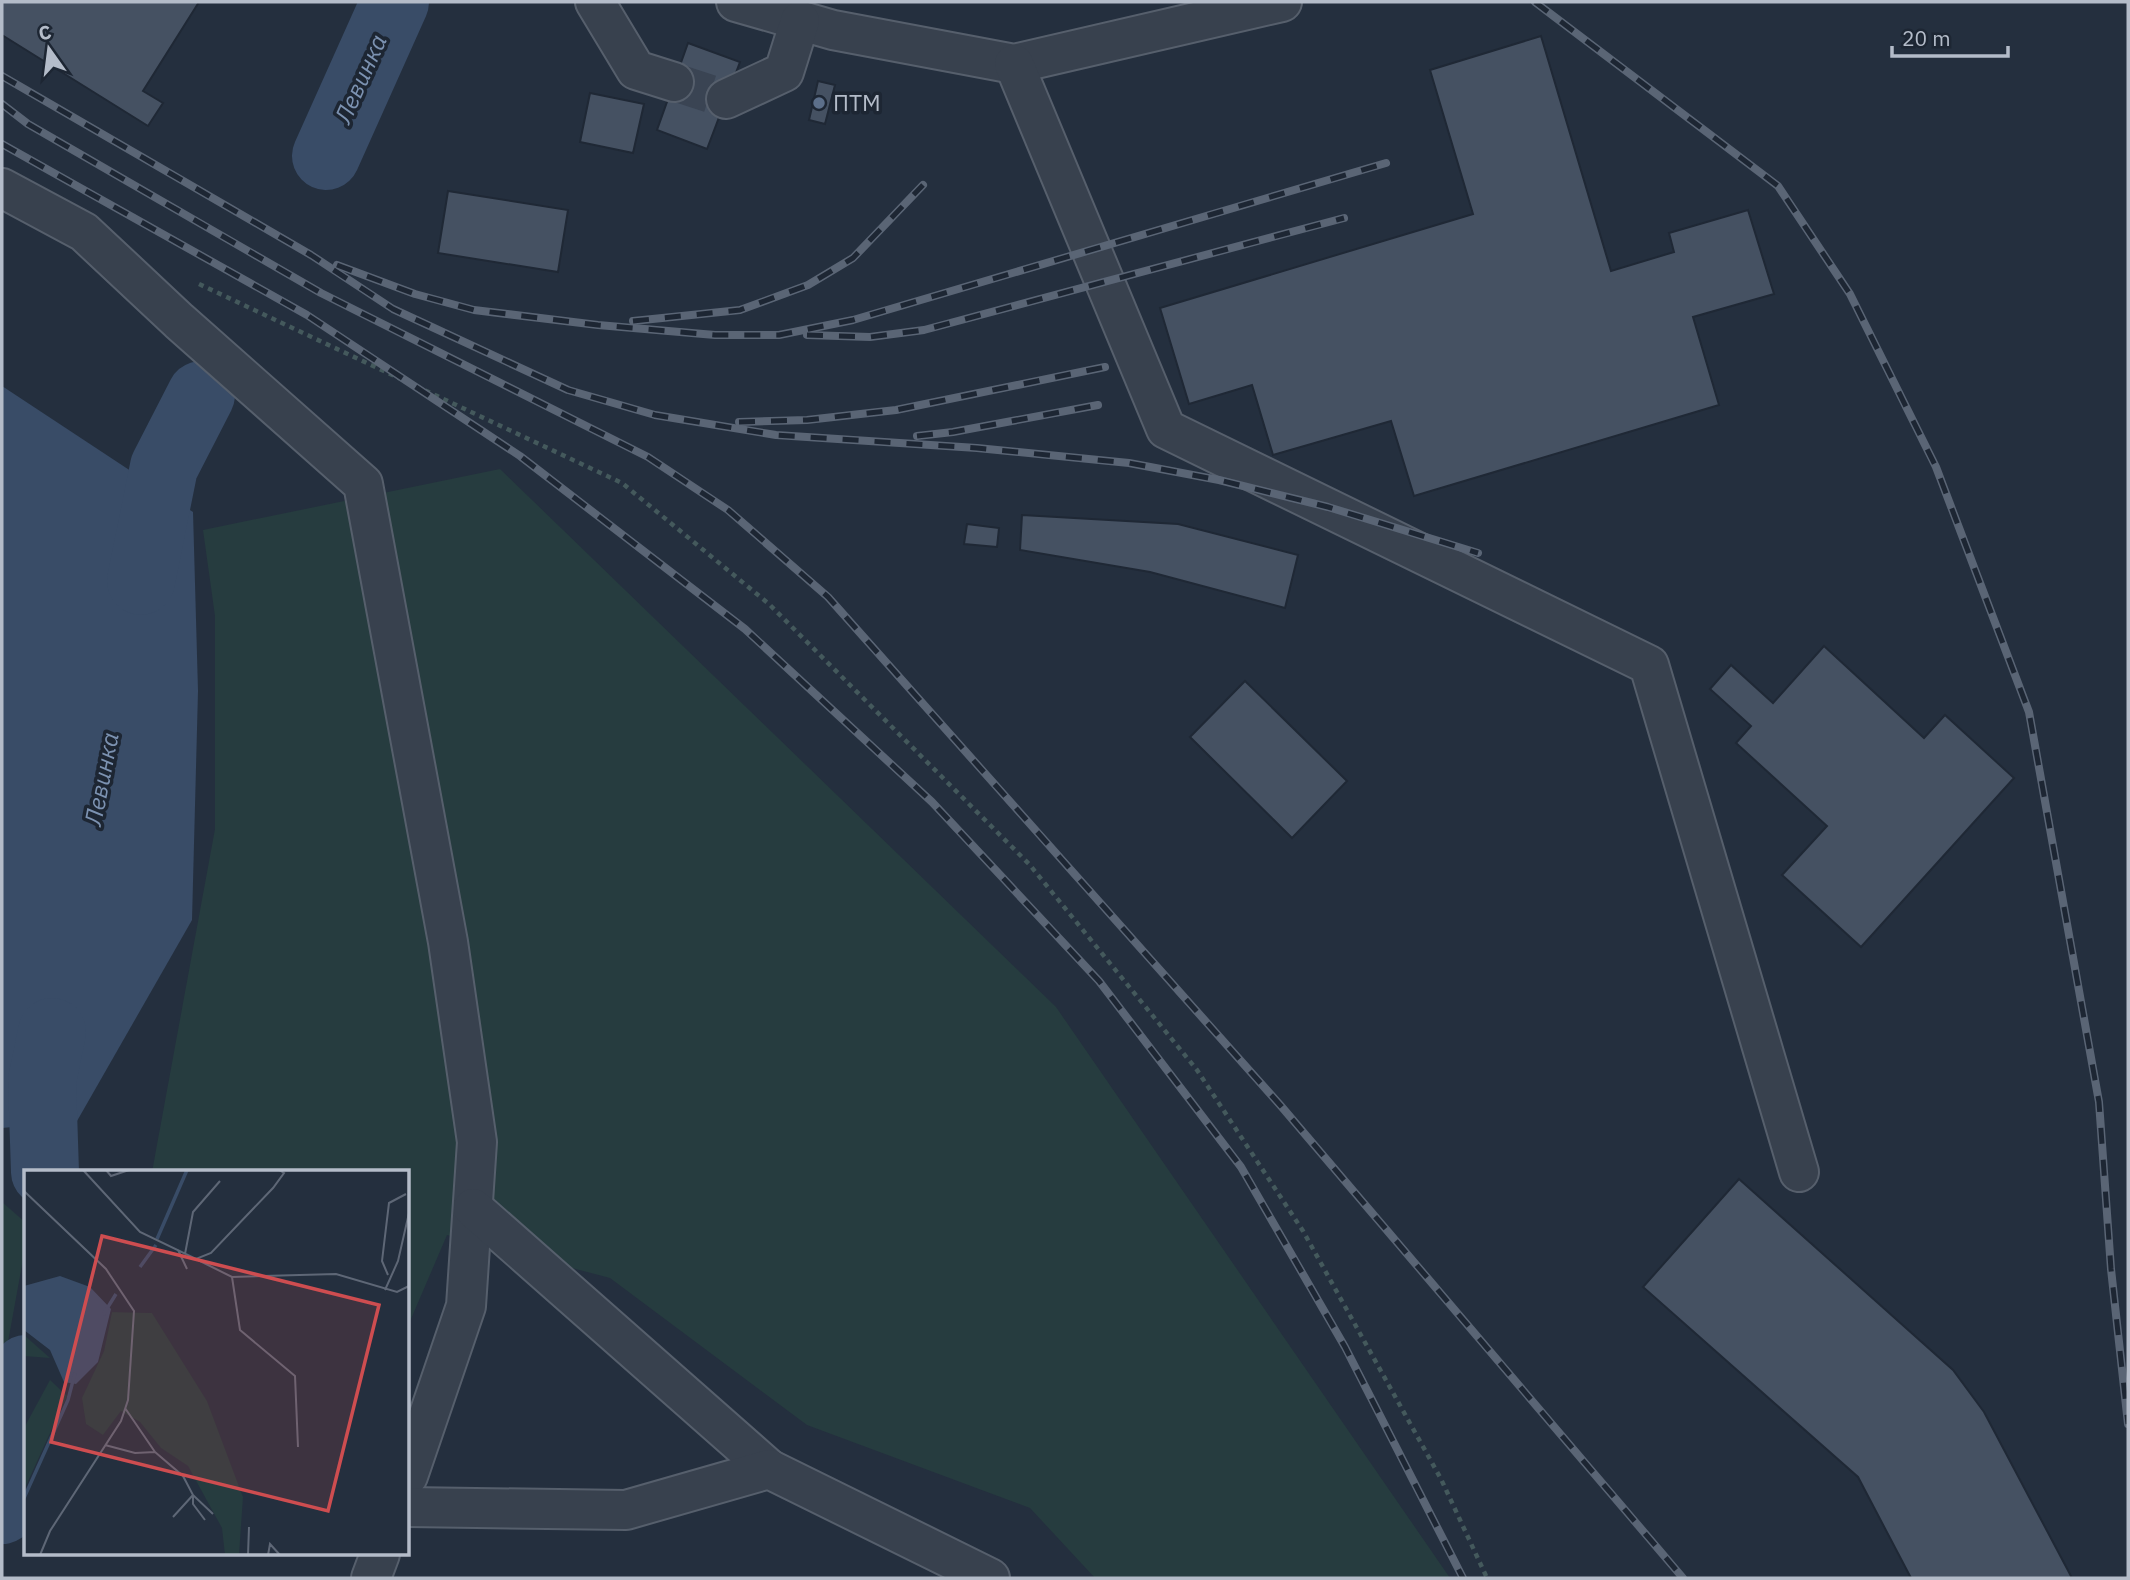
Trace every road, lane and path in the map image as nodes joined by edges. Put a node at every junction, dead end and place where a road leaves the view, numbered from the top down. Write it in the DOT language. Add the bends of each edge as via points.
graph roads {
  1 [pos="595,2"];
  2 [pos="736,2"];
  3 [pos="1282,2"];
  4 [pos="800,21"];
  5 [pos="1014,64"];
  6 [pos="674,82"];
  7 [pos="726,99"];
  8 [pos="2,188"];
  9 [pos="194,282"];
  10 [pos="1799,1172"];
  11 [pos="473,1208"];
  12 [pos="769,1469"];
  13 [pos="410,1470"];
  14 [pos="410,1507"];
  15 [pos="379,1556"];
  16 [pos="371,1578"];
  17 [pos="990,1578"];
  18 [pos="1487,1578"];
  1 -- 6 [label="lane" via="636,69"];
  2 -- 4 [label="lane"];
  3 -- 5 [label="lane"];
  4 -- 5 [label="lane"];
  4 -- 7 [label="lane" via="784,72"];
  5 -- 10 [label="lane" via="1166,429 1649,665"];
  8 -- 11 [label="lane" via="84,232 363,484 450,955 477,1142"];
  9 -- 18 [label="path" via="622,483 769,604 1029,864 1198,1070 1303,1231 1441,1479"];
  11 -- 12 [label="lane"];
  11 -- 13 [label="lane" via="466,1306"];
  12 -- 14 [label="lane" via="626,1510"];
  12 -- 17 [label="lane"];
  15 -- 16 [label="lane"];
}
